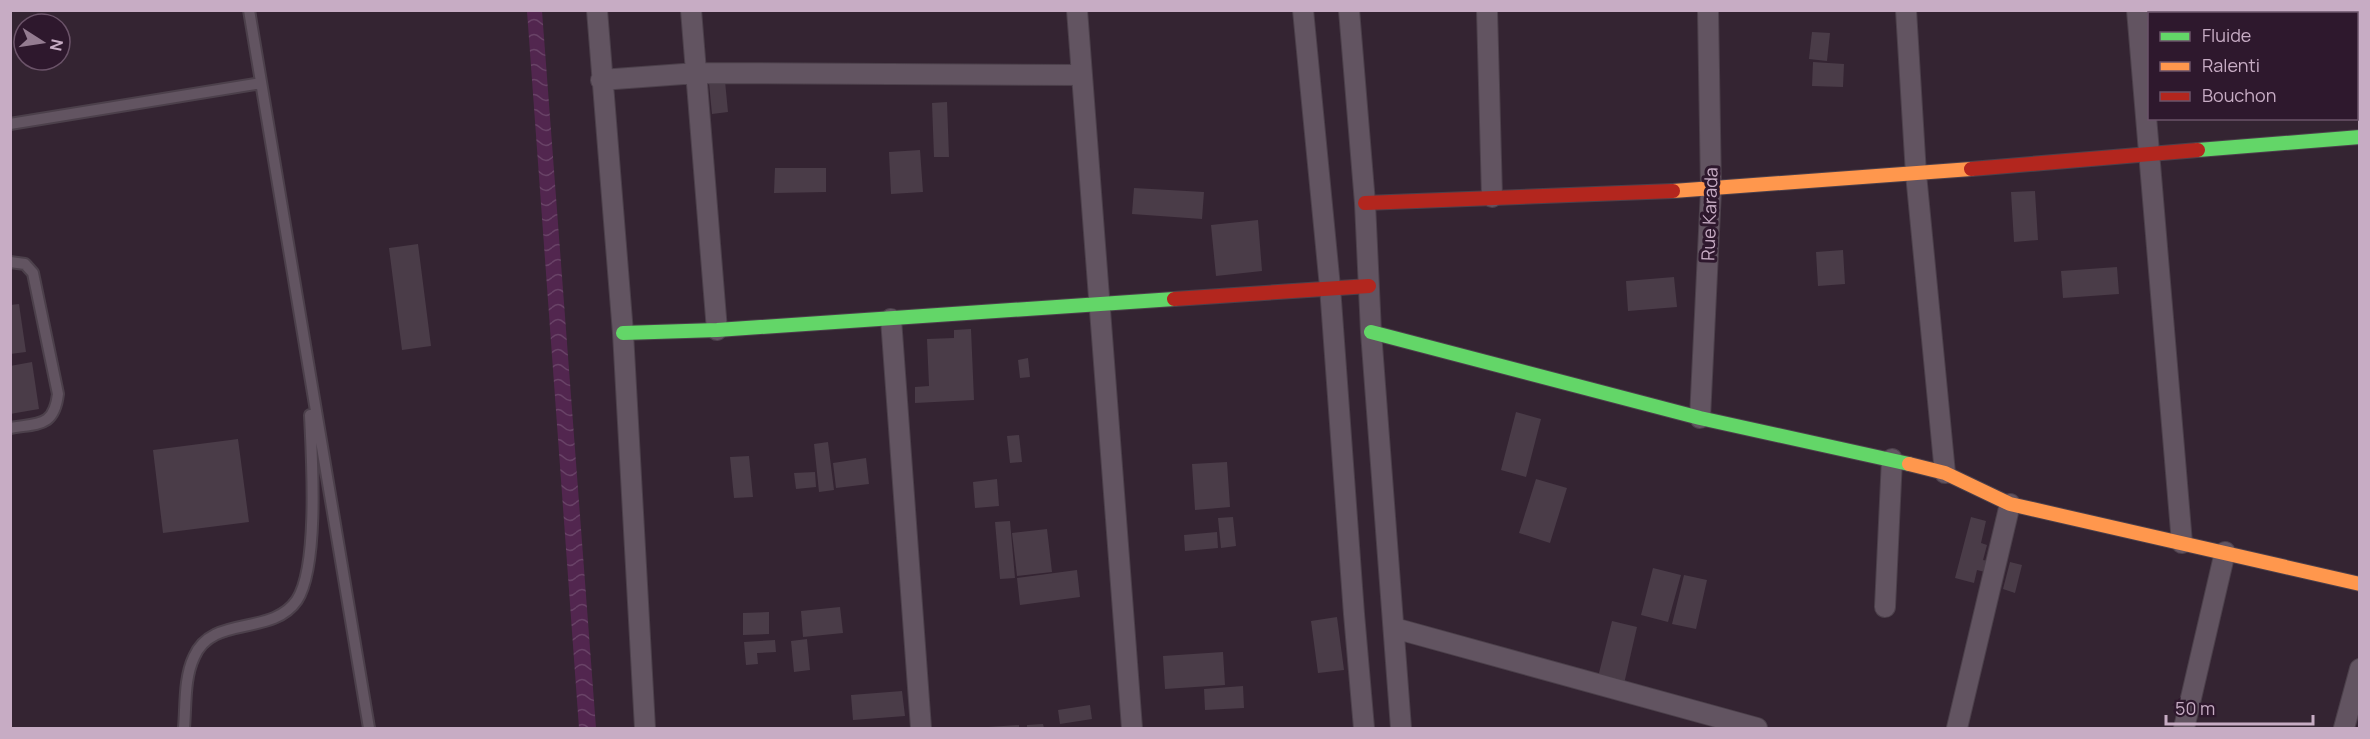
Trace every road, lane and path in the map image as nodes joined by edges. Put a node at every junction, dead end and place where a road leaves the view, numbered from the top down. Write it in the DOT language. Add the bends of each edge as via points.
graph roads {
  1 [pos="249,10"];
  2 [pos="597,10"];
  3 [pos="692,10"];
  4 [pos="1077,10"];
  5 [pos="1303,10"];
  6 [pos="1349,10"];
  7 [pos="1487,10"];
  8 [pos="1708,10"];
  9 [pos="1906,10"];
  10 [pos="2137,10"];
  11 [pos="697,73"];
  12 [pos="1082,75"];
  13 [pos="601,80"];
  14 [pos="261,82"];
  15 [pos="10,124"];
  16 [pos="2360,137"];
  17 [pos="2150,154"];
  18 [pos="1917,174"];
  19 [pos="1711,190"];
  20 [pos="1492,197"];
  21 [pos="1365,203"];
  22 [pos="10,262"];
  23 [pos="1369,286"];
  24 [pos="1330,288"];
  25 [pos="1100,305"];
  26 [pos="891,319"];
  27 [pos="717,330"];
  28 [pos="1371,332"];
  29 [pos="623,333"];
  30 [pos="309,372"];
  31 [pos="1700,418"];
  32 [pos="10,428"];
  33 [pos="1892,459"];
  34 [pos="1945,472"];
  35 [pos="2010,504"];
  36 [pos="2182,543"];
  37 [pos="2225,552"];
  38 [pos="2360,584"];
  39 [pos="1885,607"];
  40 [pos="1394,628"];
  41 [pos="2360,669"];
  42 [pos="184,729"];
  43 [pos="369,729"];
  44 [pos="645,729"];
  45 [pos="921,729"];
  46 [pos="1132,729"];
  47 [pos="1364,729"];
  48 [pos="1401,729"];
  49 [pos="1757,729"];
  50 [pos="1957,729"];
  51 [pos="2184,729"];
  52 [pos="2344,729"];
  1 -- 14 [label="lane"];
  2 -- 13 [label="street"];
  3 -- 11 [label="street"];
  4 -- 12 [label="street"];
  5 -- 24 [label="street"];
  6 -- 21 [label="street"];
  7 -- 20 [label="street"];
  8 -- 19 [label="street, Rue Karada"];
  9 -- 18 [label="street"];
  10 -- 17 [label="street"];
  11 -- 12 [label="street"];
  11 -- 13 [label="street"];
  11 -- 27 [label="street"];
  12 -- 25 [label="street"];
  13 -- 29 [label="street"];
  14 -- 15 [label="lane"];
  14 -- 30 [label="lane"];
  16 -- 17 [label="street"];
  17 -- 18 [label="street"];
  17 -- 36 [label="street"];
  18 -- 19 [label="street"];
  18 -- 34 [label="street"];
  19 -- 20 [label="street"];
  19 -- 31 [label="street, Rue Karada"];
  20 -- 21 [label="street"];
  21 -- 23 [label="street"];
  22 -- 32 [label="lane" via="25,264 33,273 58,394 50,419"];
  23 -- 24 [label="street"];
  23 -- 28 [label="street"];
  24 -- 25 [label="street"];
  24 -- 47 [label="street"];
  25 -- 26 [label="street"];
  25 -- 46 [label="street"];
  26 -- 27 [label="street"];
  26 -- 45 [label="street"];
  27 -- 29 [label="street"];
  28 -- 31 [label="street"];
  28 -- 40 [label="street"];
  29 -- 44 [label="street"];
  30 -- 42 [label="lane" via="311,528 304,586 283,614 205,640 194,655 188,675"];
  30 -- 43 [label="lane"];
  31 -- 33 [label="street"];
  33 -- 34 [label="street"];
  33 -- 39 [label="street"];
  34 -- 35 [label="street"];
  35 -- 36 [label="street"];
  35 -- 50 [label="street"];
  36 -- 37 [label="street"];
  37 -- 38 [label="street"];
  37 -- 51 [label="street"];
  40 -- 48 [label="street"];
  40 -- 49 [label="street"];
  41 -- 52 [label="street"];
}
